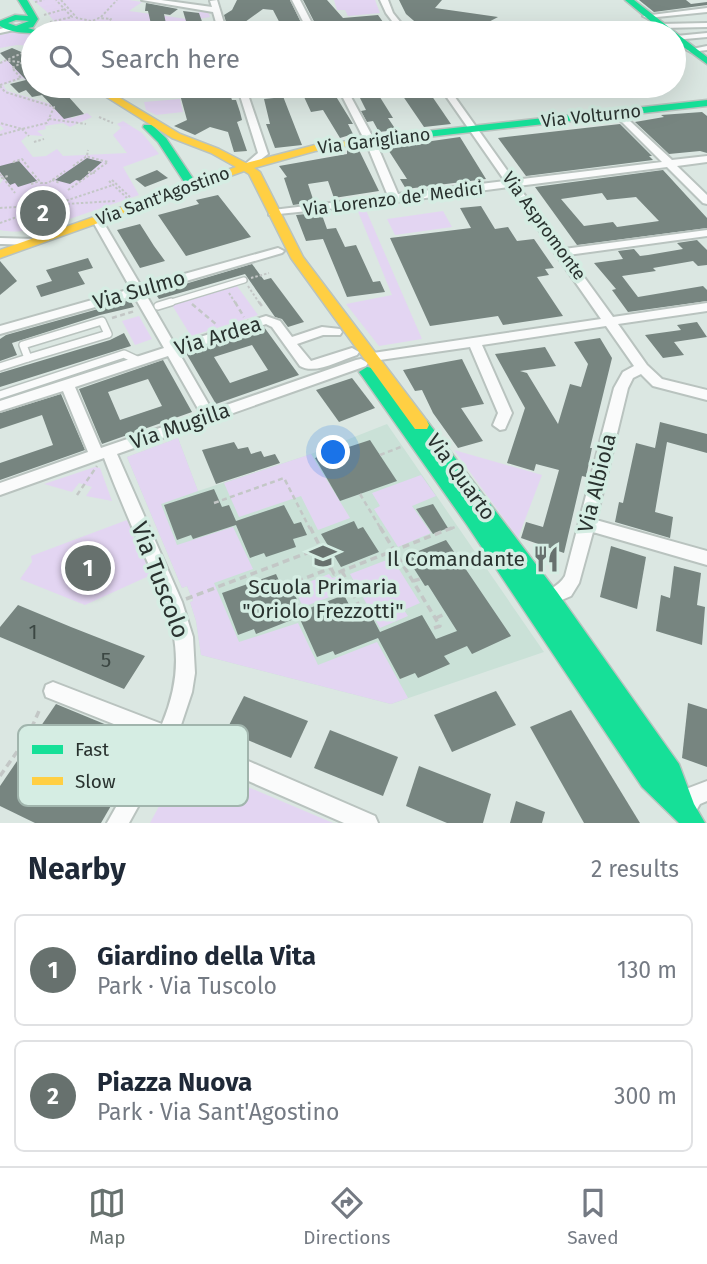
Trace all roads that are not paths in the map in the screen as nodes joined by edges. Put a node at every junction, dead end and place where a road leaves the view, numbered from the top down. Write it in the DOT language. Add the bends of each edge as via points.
graph roads {
  1 [pos="13,0"];
  2 [pos="146,0"];
  3 [pos="214,0"];
  4 [pos="296,0"];
  5 [pos="384,0"];
  6 [pos="633,5"];
  7 [pos="215,10"];
  8 [pos="707,10"];
  9 [pos="26,21"];
  10 [pos="219,21"];
  11 [pos="307,21"];
  12 [pos="396,21"];
  13 [pos="659,21"];
  14 [pos="686,21"];
  15 [pos="707,25"];
  16 [pos="686,27"];
  17 [pos="686,31"];
  18 [pos="707,35"];
  19 [pos="699,49"];
  20 [pos="707,61"];
  21 [pos="101,98"];
  22 [pos="117,98"];
  23 [pos="246,98"];
  24 [pos="347,98"];
  25 [pos="452,98"];
  26 [pos="707,103"];
  27 [pos="618,113"];
  28 [pos="474,129"];
  29 [pos="162,134"];
  30 [pos="369,140"];
  31 [pos="269,156"];
  32 [pos="707,159"];
  33 [pos="671,164"];
  34 [pos="247,167"];
  35 [pos="513,184"];
  36 [pos="192,186"];
  37 [pos="395,199"];
  38 [pos="707,201"];
  39 [pos="266,214"];
  40 [pos="97,220"];
  41 [pos="707,233"];
  42 [pos="282,246"];
  43 [pos="1,247"];
  44 [pos="563,252"];
  45 [pos="244,280"];
  46 [pos="136,292"];
  47 [pos="158,306"];
  48 [pos="707,307"];
  49 [pos="0,321"];
  50 [pos="611,322"];
  51 [pos="0,331"];
  52 [pos="336,331"];
  53 [pos="289,342"];
  54 [pos="474,342"];
  55 [pos="172,350"];
  56 [pos="362,357"];
  57 [pos="28,359"];
  58 [pos="0,367"];
  59 [pos="642,368"];
  60 [pos="65,379"];
  61 [pos="0,395"];
  62 [pos="707,395"];
  63 [pos="0,406"];
  64 [pos="209,416"];
  65 [pos="500,425"];
  66 [pos="102,457"];
  67 [pos="0,489"];
  68 [pos="588,524"];
  69 [pos="707,558"];
  70 [pos="550,598"];
  71 [pos="531,605"];
  72 [pos="53,691"];
  73 [pos="138,725"];
  74 [pos="170,725"];
  75 [pos="248,771"];
  76 [pos="707,791"];
  77 [pos="127,806"];
  78 [pos="689,817"];
  79 [pos="117,823"];
  80 [pos="368,823"];
  1 -- 9 [label="street" via="14,11"];
  2 -- 7 [label="street"];
  3 -- 7 [label="street"];
  4 -- 11 [label="street"];
  5 -- 12 [label="street"];
  6 -- 13 [label="street"];
  7 -- 10 [label="street"];
  8 -- 14 [label="street"];
  15 -- 16 [label="street"];
  17 -- 18 [label="street"];
  19 -- 20 [label="street"];
  21 -- 29 [label="street"];
  22 -- 29 [label="street"];
  23 -- 31 [label="street"];
  24 -- 30 [label="street"];
  25 -- 28 [label="street, Via Aspromonte"];
  26 -- 27 [label="street, Via Volturno"];
  27 -- 28 [label="street, Via Volturno"];
  27 -- 33 [label="street"];
  28 -- 30 [label="street, Via Garigliano"];
  28 -- 35 [label="street, Via Aspromonte"];
  29 -- 34 [label="street"];
  29 -- 36 [label="street"];
  30 -- 31 [label="street, Via Garigliano"];
  30 -- 37 [label="street"];
  31 -- 34 [label="street, Via Garigliano"];
  32 -- 33 [label="street, Via Lorenzo de' Medici"];
  33 -- 35 [label="street, Via Lorenzo de' Medici"];
  33 -- 38 [label="street"];
  34 -- 36 [label="street, Via Sant'Agostino"];
  34 -- 39 [label="street, Via Quarto" via="244,179"];
  35 -- 37 [label="street, Via Lorenzo de' Medici"];
  35 -- 44 [label="street, Via Aspromonte"];
  36 -- 40 [label="street, Via Sant'Agostino"];
  37 -- 39 [label="street, Via Lorenzo de' Medici"];
  39 -- 42 [label="street, Via Quarto"];
  40 -- 43 [label="street, Via Sant'Agostino" via="35,242"];
  40 -- 46 [label="street"];
  41 -- 44 [label="street"];
  42 -- 46 [label="street, Via Sulmo"];
  42 -- 52 [label="street, Via Quarto"];
  42 -- 56 [label="street, Via Quarto"];
  44 -- 50 [label="street, Via Aspromonte"];
  45 -- 47 [label="lane"];
  46 -- 49 [label="street, Via Sulmo"];
  46 -- 51 [label="street, Via Sulmo"];
  46 -- 55 [label="street"];
  48 -- 50 [label="street, Via Mugilla"];
  50 -- 54 [label="street, Via Mugilla"];
  50 -- 59 [label="street, Via Aspromonte"];
  52 -- 53 [label="street, Via Ardea"];
  52 -- 56 [label="street, Via Quarto"];
  53 -- 55 [label="street, Via Ardea" via="271,321"];
  53 -- 56 [label="street, Via Ardea" via="310,366"];
  54 -- 56 [label="street, Via Mugilla"];
  54 -- 65 [label="street" via="505,413"];
  55 -- 60 [label="street, Via Ardea"];
  55 -- 64 [label="street"];
  56 -- 64 [label="street, Via Mugilla"];
  56 -- 70 [label="street, Via Quarto"];
  56 -- 71 [label="street, Via Quarto"];
  57 -- 57 [label="lane" via="108,334 102,321 23,345"];
  57 -- 58 [label="lane"];
  59 -- 62 [label="street" via="659,383"];
  59 -- 68 [label="street, Via Albiola" via="628,375 621,388"];
  60 -- 61 [label="lane, Via Ardea"];
  60 -- 63 [label="street, Via Ardea"];
  60 -- 66 [label="street, Via Tuscolo"];
  64 -- 66 [label="street, Via Mugilla"];
  66 -- 67 [label="street, Via Mugilla"];
  66 -- 74 [label="street, Via Tuscolo" via="174,604 185,637 183,691"];
  68 -- 69 [label="street"];
  68 -- 70 [label="street, Via Albiola" via="570,585"];
  70 -- 71 [label="street"];
  70 -- 78 [label="street, Via Quarto" via="671,772"];
  71 -- 78 [label="street, Via Quarto" via="650,779"];
  72 -- 73 [label="street"];
  75 -- 80 [label="street"];
  76 -- 78 [label="street" via="693,796"];
  77 -- 79 [label="street, Via Tuscolo"];
}
